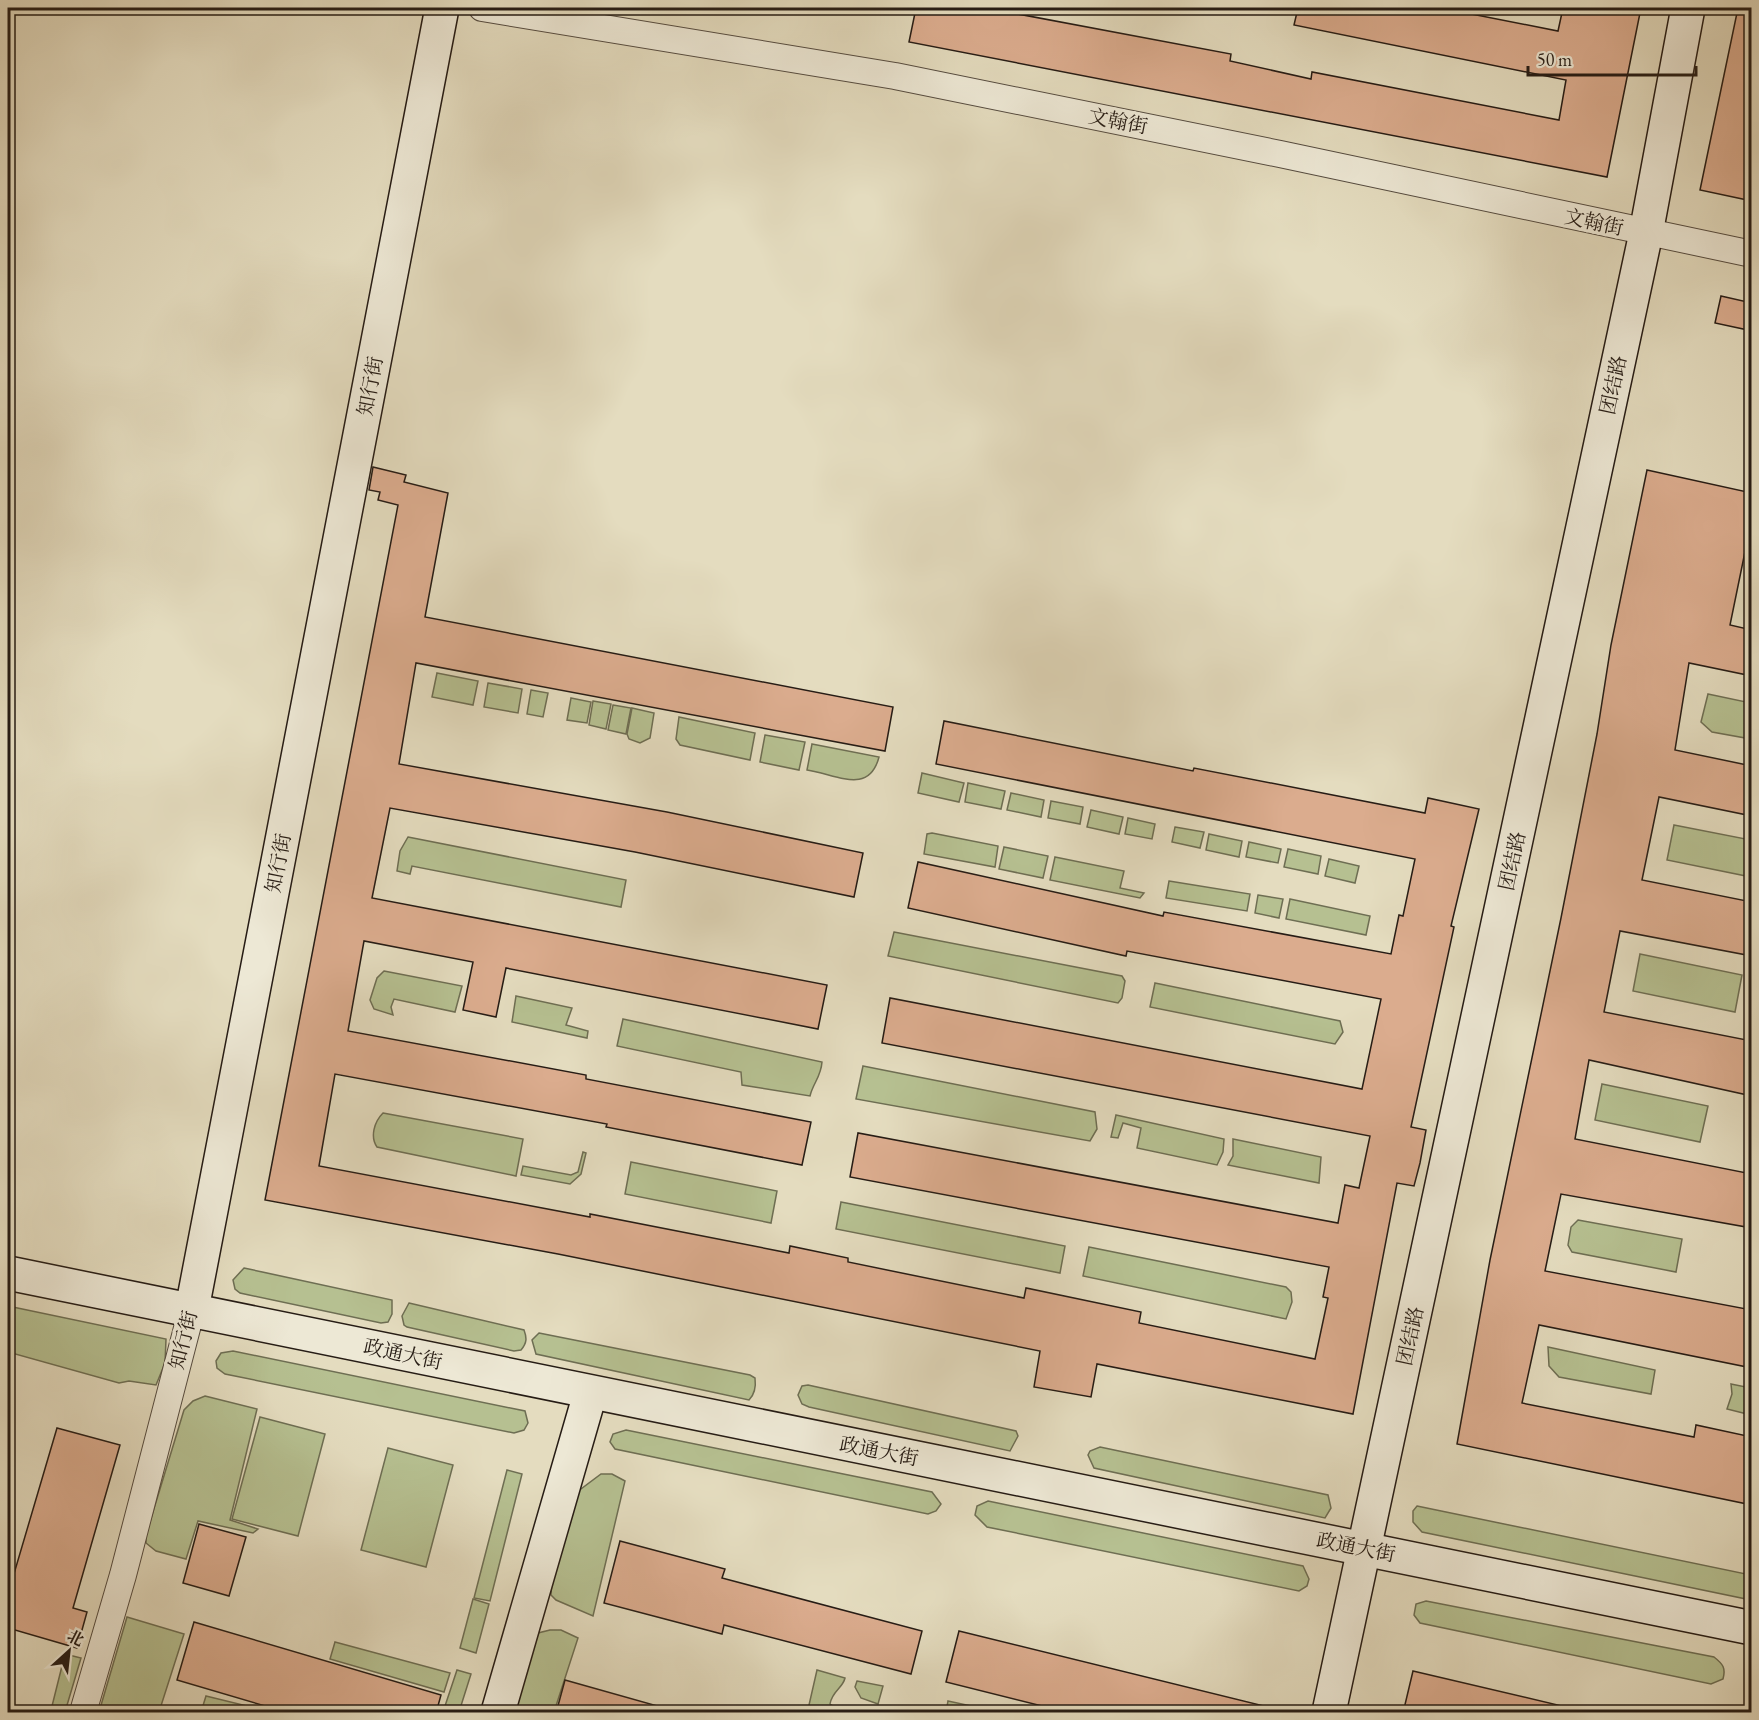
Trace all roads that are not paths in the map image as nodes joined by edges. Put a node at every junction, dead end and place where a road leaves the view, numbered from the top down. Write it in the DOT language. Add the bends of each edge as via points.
graph roads {
  1 [pos="442,8"];
  2 [pos="482,8"];
  3 [pos="1688,8"];
  4 [pos="1646,233"];
  5 [pos="1752,254"];
  6 [pos="8,1273"];
  7 [pos="192,1309"];
  8 [pos="590,1394"];
  9 [pos="1364,1548"];
  10 [pos="1752,1629"];
  11 [pos="84,1713"];
  12 [pos="498,1713"];
  13 [pos="1329,1713"];
  1 -- 7 [label="street, 知行街"];
  2 -- 4 [label="street, 文翰街" via="907,78"];
  3 -- 4 [label="street, 团结路"];
  4 -- 5 [label="street, 文翰街"];
  4 -- 9 [label="street, 团结路"];
  6 -- 7 [label="street, 政通大街"];
  7 -- 8 [label="street, 政通大街"];
  7 -- 11 [label="street, 知行街"];
  8 -- 9 [label="street, 政通大街"];
  8 -- 12 [label="street"];
  9 -- 10 [label="street, 政通大街"];
  9 -- 13 [label="street, 团结路"];
}
